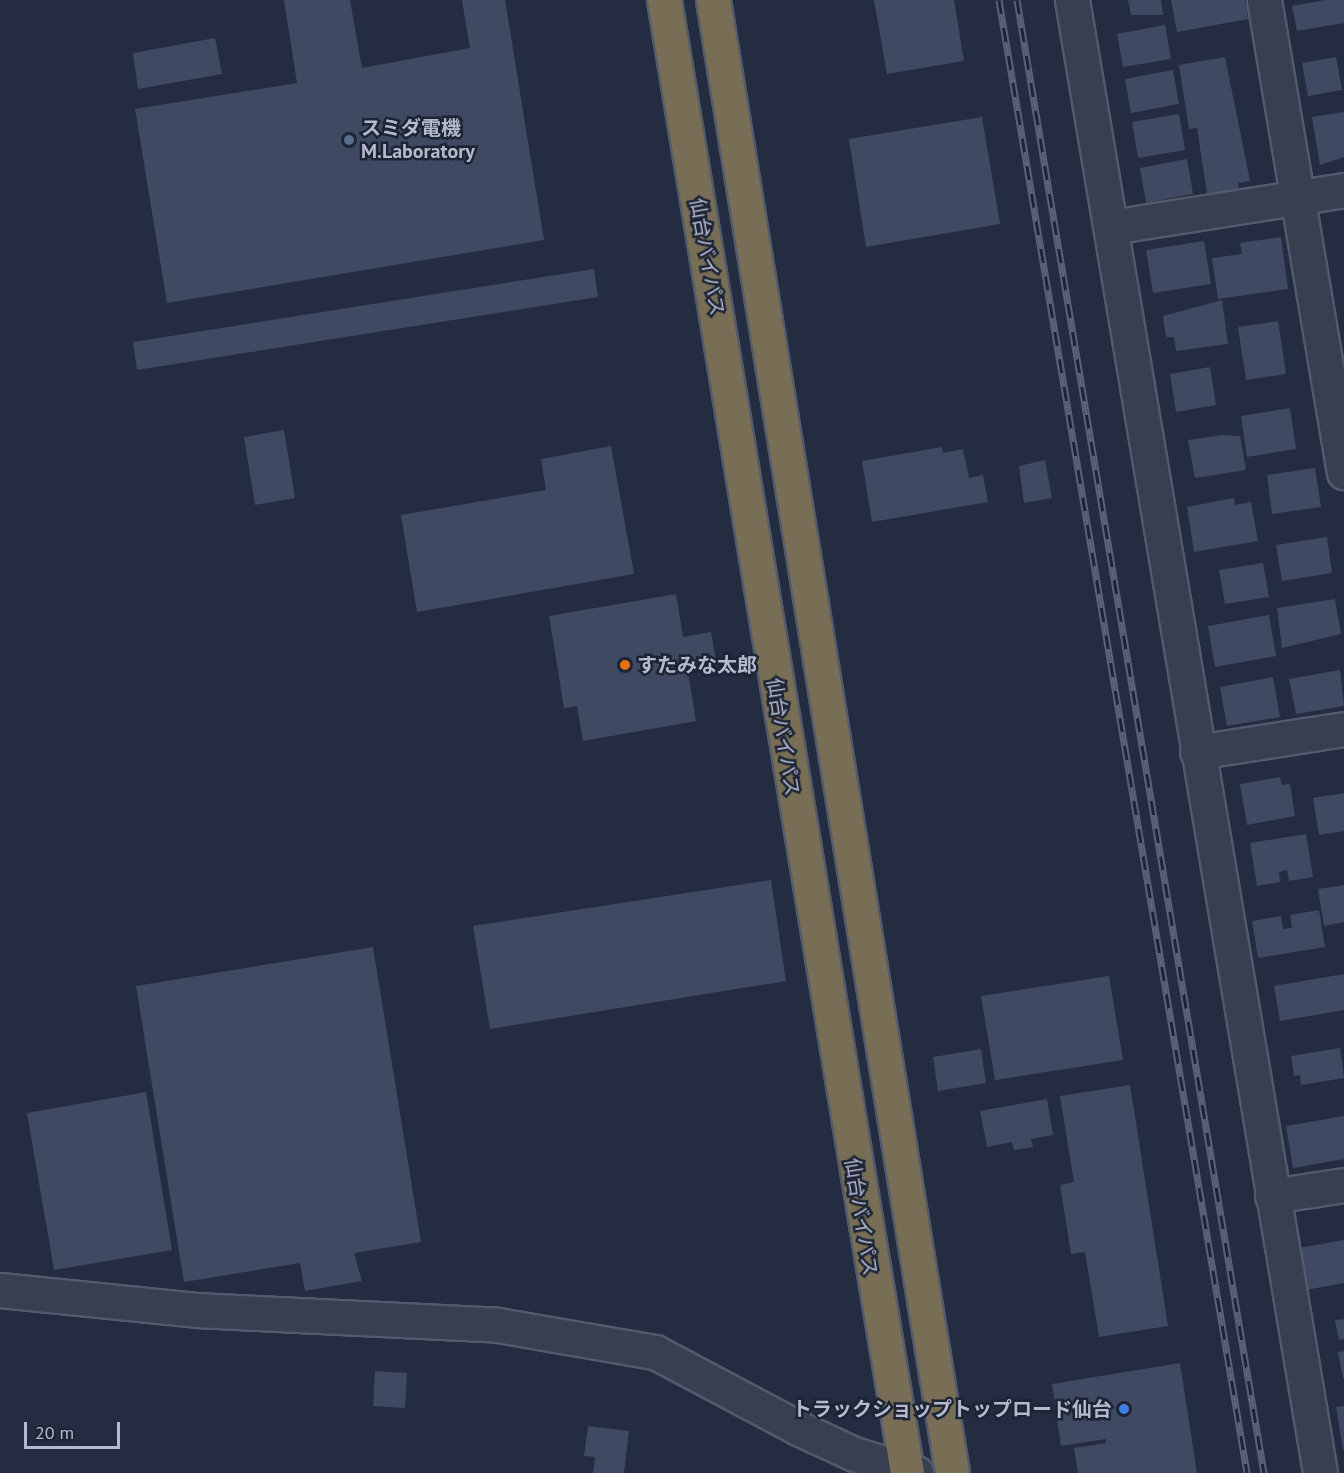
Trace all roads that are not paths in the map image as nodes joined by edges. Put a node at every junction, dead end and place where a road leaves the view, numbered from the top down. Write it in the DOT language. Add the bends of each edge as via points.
graph roads {
  1 [pos="664,0"];
  2 [pos="713,0"];
  3 [pos="1071,0"];
  4 [pos="1264,0"];
  5 [pos="1344,190"];
  6 [pos="1299,198"];
  7 [pos="1111,227"];
  8 [pos="1344,472"];
  9 [pos="1344,729"];
  10 [pos="1197,752"];
  11 [pos="1344,1185"];
  12 [pos="1272,1196"];
  13 [pos="0,1290"];
  14 [pos="910,1473"];
  15 [pos="952,1473"];
  16 [pos="1320,1473"];
  1 -- 14 [label="highway, 仙台バイパス"];
  2 -- 15 [label="highway"];
  3 -- 7 [label="street"];
  4 -- 6 [label="street"];
  5 -- 6 [label="street"];
  6 -- 7 [label="street"];
  6 -- 8 [label="street"];
  7 -- 10 [label="street"];
  9 -- 10 [label="street"];
  10 -- 12 [label="street"];
  11 -- 12 [label="street"];
  12 -- 16 [label="street"];
  13 -- 14 [label="street" via="196,1310 498,1325 655,1352 798,1428"];
}
